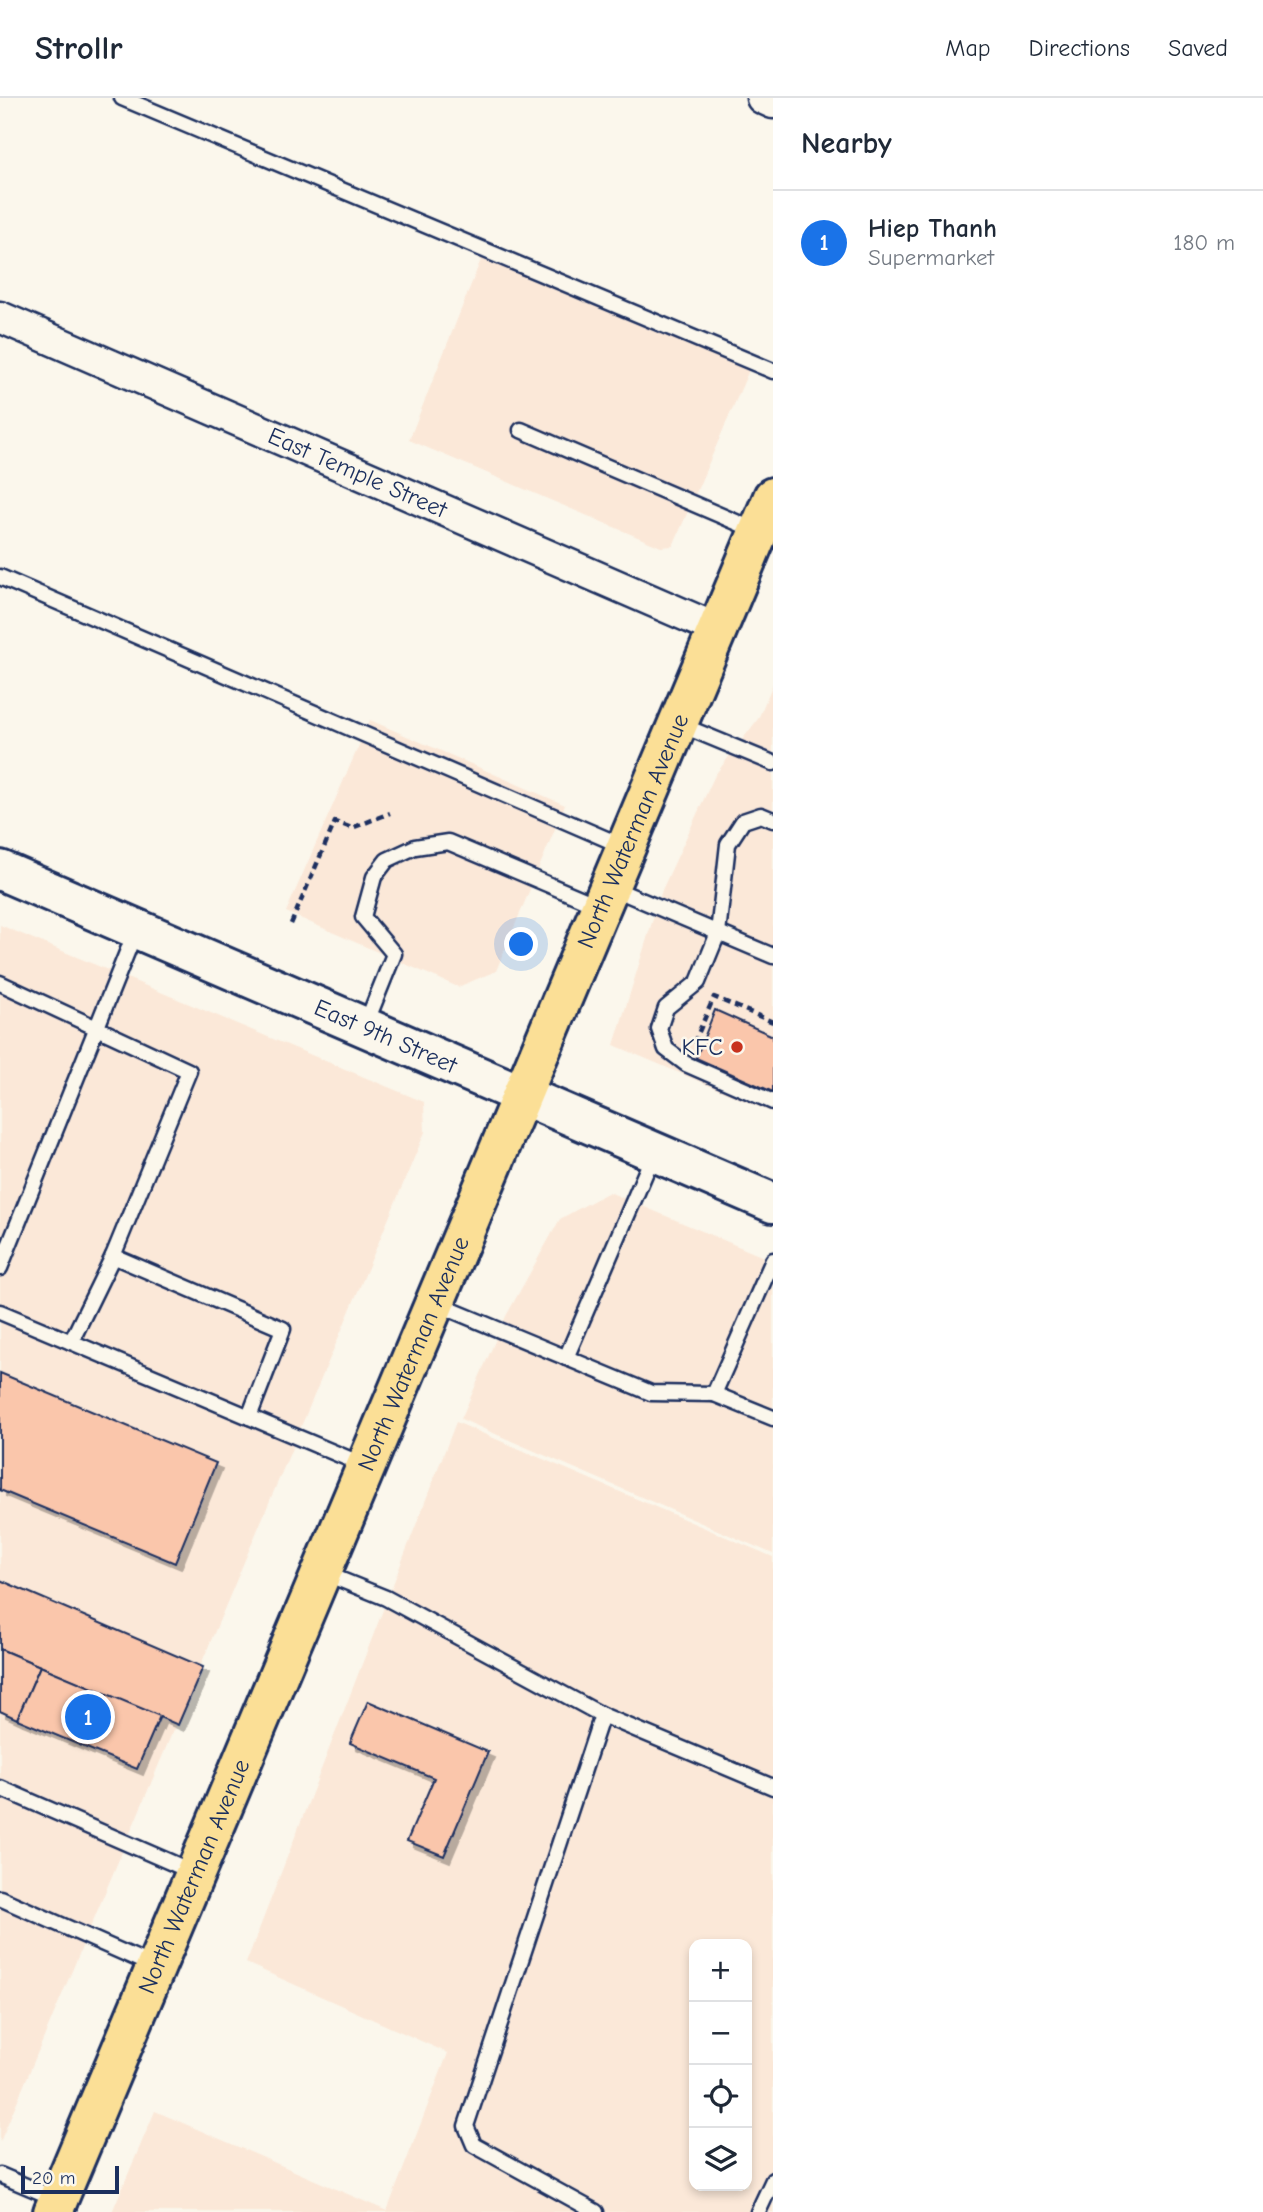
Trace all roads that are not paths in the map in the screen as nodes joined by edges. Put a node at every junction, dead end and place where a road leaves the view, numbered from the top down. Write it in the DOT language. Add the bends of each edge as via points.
graph roads {
  1 [pos="122,98"];
  2 [pos="762,98"];
  3 [pos="773,103"];
  4 [pos="0,317"];
  5 [pos="773,371"];
  6 [pos="521,430"];
  7 [pos="773,497"];
  8 [pos="758,532"];
  9 [pos="0,578"];
  10 [pos="717,629"];
  11 [pos="677,723"];
  12 [pos="773,763"];
  13 [pos="773,820"];
  14 [pos="625,847"];
  15 [pos="0,870"];
  16 [pos="605,896"];
  17 [pos="137,929"];
  18 [pos="718,933"];
  19 [pos="773,956"];
  20 [pos="0,983"];
  21 [pos="97,1028"];
  22 [pos="363,1029"];
  23 [pos="522,1095"];
  24 [pos="773,1101"];
  25 [pos="654,1152"];
  26 [pos="773,1203"];
  27 [pos="113,1256"];
  28 [pos="773,1260"];
  29 [pos="0,1268"];
  30 [pos="437,1304"];
  31 [pos="0,1312"];
  32 [pos="71,1342"];
  33 [pos="566,1358"];
  34 [pos="714,1394"];
  35 [pos="249,1418"];
  36 [pos="773,1418"];
  37 [pos="368,1467"];
  38 [pos="324,1573"];
  39 [pos="602,1715"];
  40 [pos="773,1787"];
  41 [pos="0,1788"];
  42 [pos="198,1874"];
  43 [pos="0,1898"];
  44 [pos="158,1968"];
  45 [pos="0,2175"];
  46 [pos="773,2180"];
  47 [pos="56,2206"];
  48 [pos="596,2212"];
  49 [pos="758,2212"];
  1 -- 5 [label="lane"];
  2 -- 3 [label="street"];
  4 -- 10 [label="street, East Temple Street"];
  6 -- 8 [label="lane"];
  7 -- 8 [label="main road, North Waterman Avenue"];
  8 -- 10 [label="main road, North Waterman Avenue"];
  9 -- 14 [label="lane"];
  10 -- 11 [label="main road, North Waterman Avenue"];
  11 -- 12 [label="lane"];
  11 -- 14 [label="main road, North Waterman Avenue"];
  13 -- 18 [label="lane" via="761,815 743,821 728,844"];
  14 -- 16 [label="main road, North Waterman Avenue"];
  15 -- 17 [label="street, East 9th Street"];
  16 -- 18 [label="lane"];
  16 -- 22 [label="lane" via="448,842 415,847 387,860 374,877 363,917 394,954"];
  16 -- 23 [label="main road, North Waterman Avenue"];
  17 -- 21 [label="lane"];
  17 -- 22 [label="street, East 9th Street"];
  18 -- 19 [label="lane"];
  18 -- 24 [label="lane" via="698,982 666,1008 659,1029 666,1049 685,1064"];
  20 -- 21 [label="lane"];
  21 -- 27 [label="lane" via="189,1071"];
  21 -- 29 [label="lane"];
  22 -- 23 [label="street, East 9th Street"];
  23 -- 25 [label="street, East 9th Street"];
  23 -- 30 [label="main road, North Waterman Avenue"];
  25 -- 26 [label="street, East 9th Street"];
  25 -- 33 [label="lane"];
  27 -- 32 [label="lane"];
  27 -- 35 [label="lane" via="283,1329"];
  28 -- 34 [label="lane"];
  30 -- 33 [label="lane"];
  30 -- 37 [label="main road, North Waterman Avenue"];
  31 -- 32 [label="lane"];
  32 -- 35 [label="lane"];
  33 -- 34 [label="lane" via="651,1393"];
  34 -- 36 [label="lane"];
  35 -- 37 [label="lane"];
  37 -- 38 [label="main road, North Waterman Avenue"];
  38 -- 39 [label="lane" via="386,1598"];
  38 -- 42 [label="main road, North Waterman Avenue"];
  39 -- 40 [label="lane"];
  39 -- 48 [label="lane" via="466,2126 474,2146"];
  41 -- 42 [label="lane"];
  42 -- 44 [label="main road, North Waterman Avenue"];
  43 -- 44 [label="lane"];
  44 -- 47 [label="main road, North Waterman Avenue"];
  45 -- 47 [label="lane"];
  46 -- 49 [label="lane"];
}
